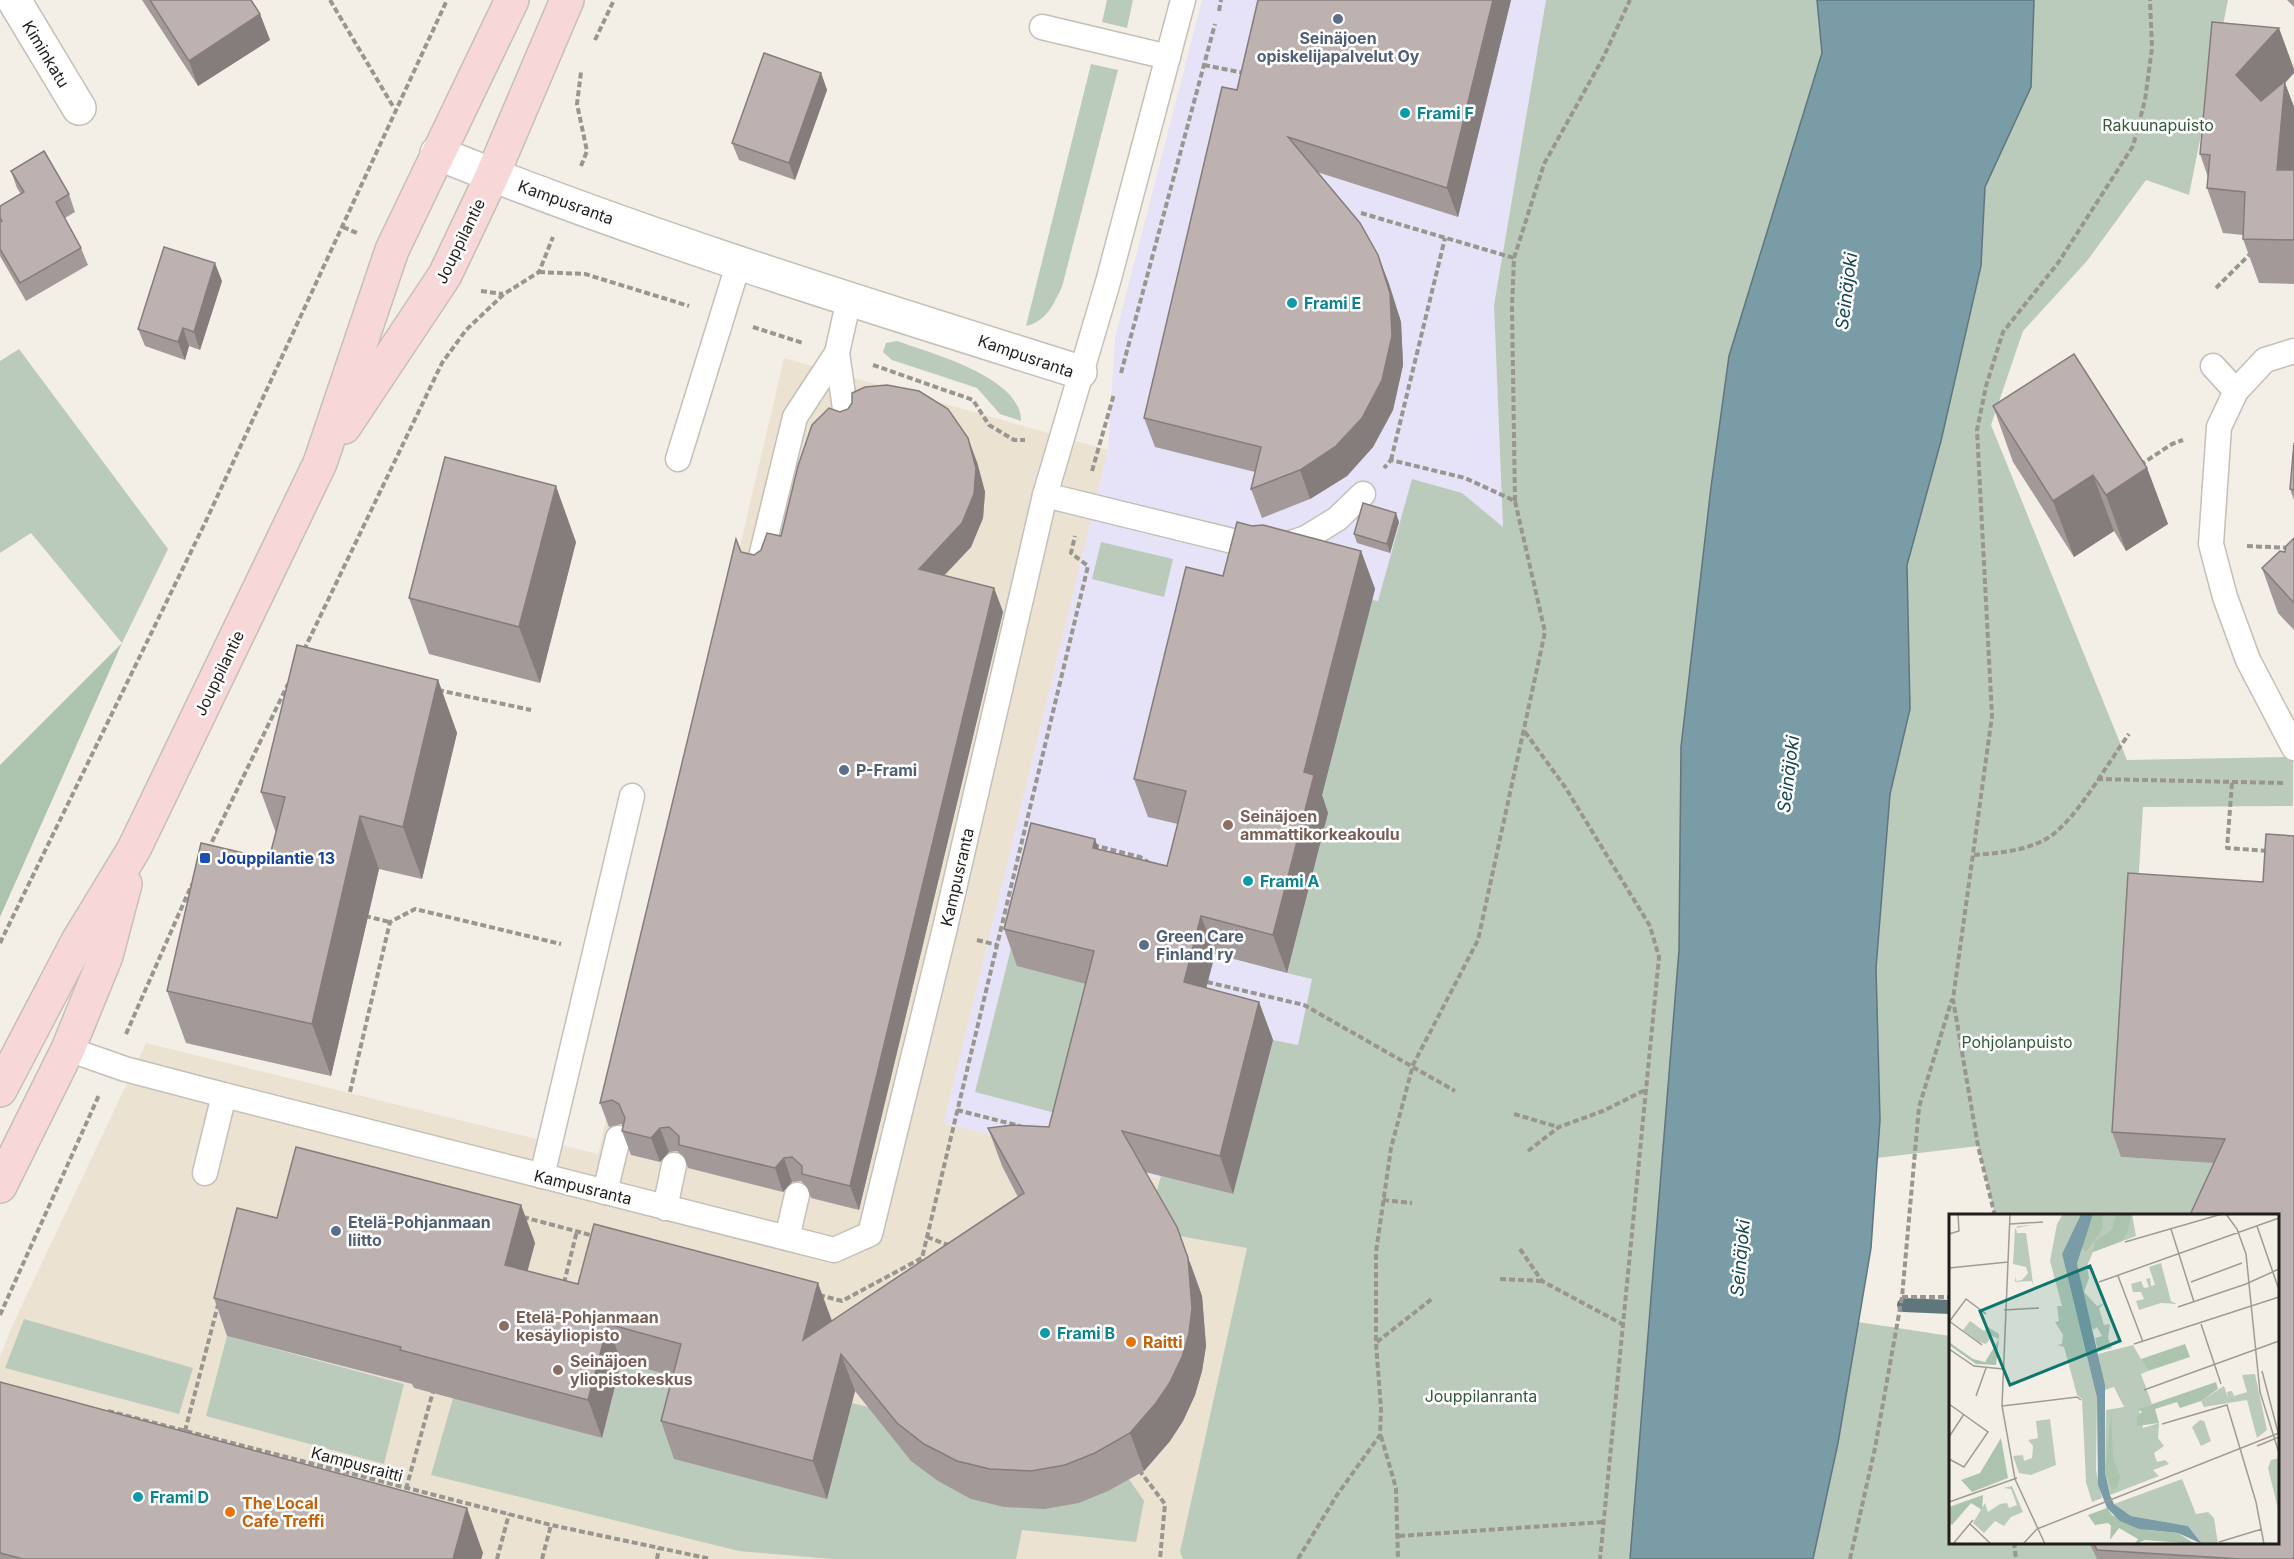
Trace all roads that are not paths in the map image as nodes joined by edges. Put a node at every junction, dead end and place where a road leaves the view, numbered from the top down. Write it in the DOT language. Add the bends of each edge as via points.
graph roads {
  1 [pos="14,0"];
  2 [pos="512,0"];
  3 [pos="567,0"];
  4 [pos="1183,0"];
  5 [pos="1042,27"];
  6 [pos="1168,57"];
  7 [pos="78,108"];
  8 [pos="437,153"];
  9 [pos="492,176"];
  10 [pos="739,262"];
  11 [pos="849,299"];
  12 [pos="2294,351"];
  13 [pos="837,353"];
  14 [pos="2214,366"];
  15 [pos="1080,372"];
  16 [pos="2236,391"];
  17 [pos="847,422"];
  18 [pos="678,459"];
  19 [pos="320,464"];
  20 [pos="1363,494"];
  21 [pos="1045,495"];
  22 [pos="759,565"];
  23 [pos="2294,748"];
  24 [pos="632,796"];
  25 [pos="134,849"];
  26 [pos="68,1048"];
  27 [pos="0,1090"];
  28 [pos="224,1095"];
  29 [pos="618,1138"];
  30 [pos="674,1165"];
  31 [pos="205,1173"];
  32 [pos="542,1176"];
  33 [pos="0,1186"];
  34 [pos="605,1192"];
  35 [pos="797,1195"];
  36 [pos="665,1208"];
  37 [pos="787,1239"];
  1 -- 7 [label="street, Kiminkatu"];
  2 -- 8 [label="main road, Jouppilantie"];
  3 -- 9 [label="main road, Jouppilantie"];
  4 -- 6 [label="lane"];
  5 -- 6 [label="lane"];
  6 -- 15 [label="lane"];
  8 -- 9 [label="street, Kampusranta"];
  8 -- 19 [label="main road, Jouppilantie" via="392,250"];
  9 -- 10 [label="street, Kampusranta"];
  9 -- 19 [label="main road, Jouppilantie" via="446,275"];
  10 -- 11 [label="street, Kampusranta"];
  10 -- 18 [label="lane"];
  11 -- 13 [label="lane"];
  11 -- 15 [label="street, Kampusranta"];
  12 -- 16 [label="lane" via="2265,360"];
  13 -- 17 [label="lane"];
  13 -- 22 [label="lane" via="795,417"];
  14 -- 16 [label="lane"];
  15 -- 21 [label="lane, Kampusranta"];
  16 -- 23 [label="lane" via="2219,427 2211,544 2248,660"];
  19 -- 25 [label="main road, Jouppilantie"];
  20 -- 21 [label="lane" via="1337,519 1306,538 1269,550"];
  21 -- 37 [label="lane, Kampusranta" via="870,1234 834,1251"];
  24 -- 32 [label="lane"];
  25 -- 26 [label="main road, Jouppilantie" via="106,956"];
  25 -- 27 [label="main road, Jouppilantie" via="78,941"];
  26 -- 28 [label="lane, Kampusranta"];
  26 -- 33 [label="main road, Jouppilantie"];
  28 -- 31 [label="lane"];
  28 -- 32 [label="lane, Kampusranta"];
  29 -- 34 [label="lane"];
  30 -- 36 [label="lane"];
  32 -- 34 [label="lane, Kampusranta"];
  34 -- 36 [label="lane, Kampusranta"];
  35 -- 37 [label="lane"];
  36 -- 37 [label="lane, Kampusranta"];
}
